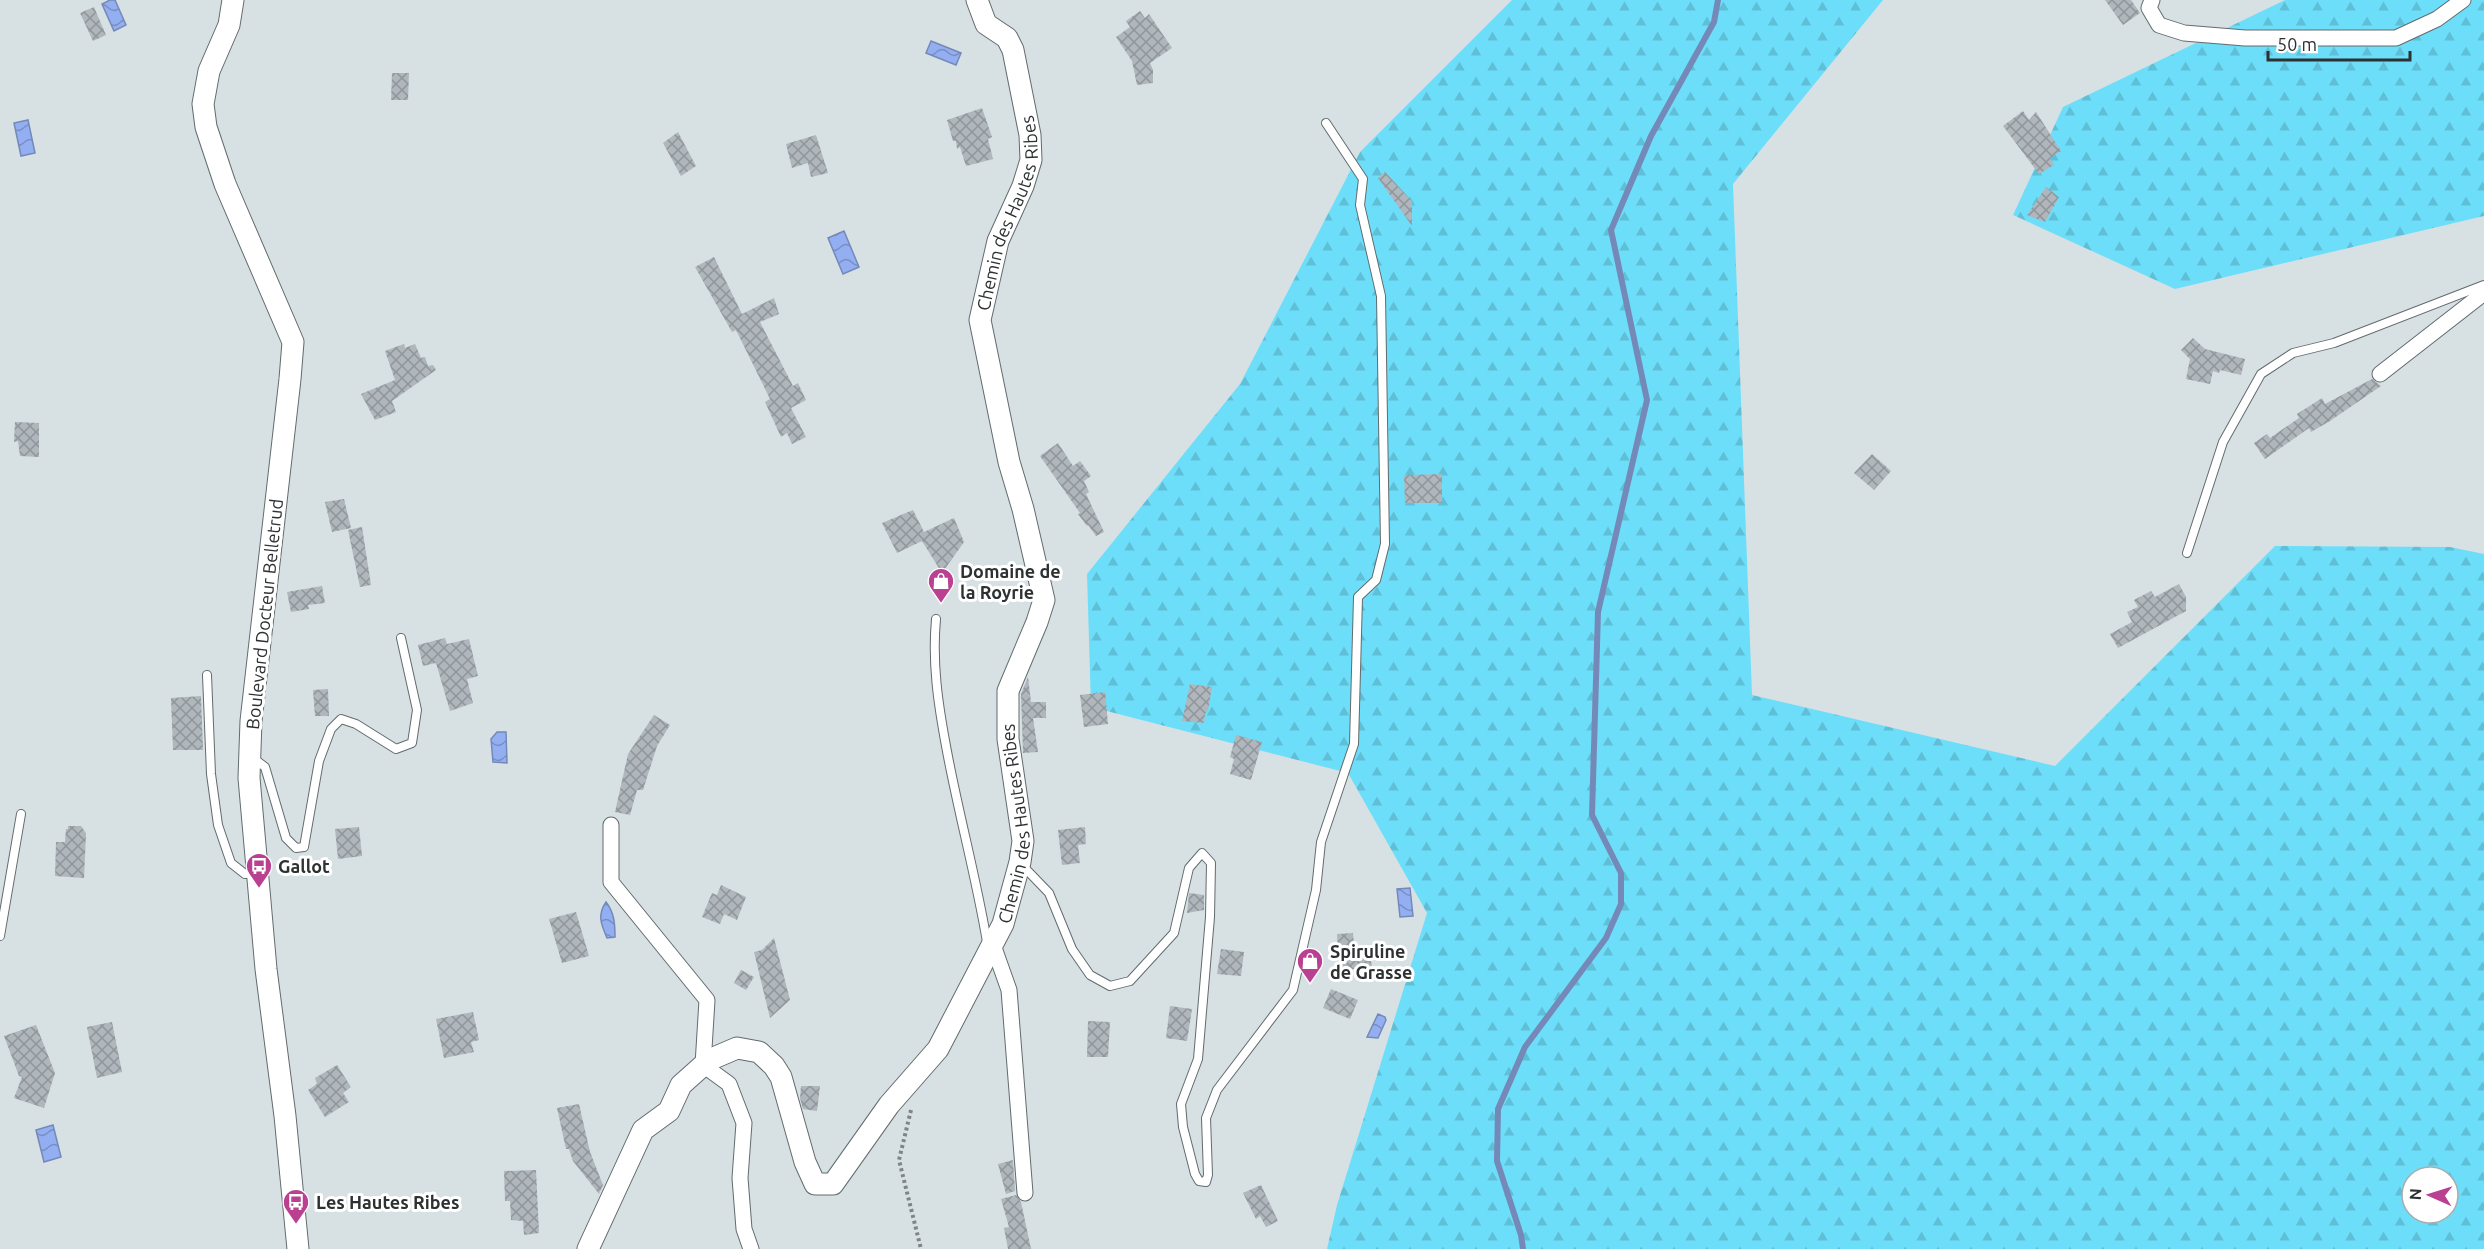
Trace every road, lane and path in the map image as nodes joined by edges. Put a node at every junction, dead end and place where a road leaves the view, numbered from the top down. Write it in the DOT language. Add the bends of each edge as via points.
graph roads {
  1 [pos="233,0"];
  2 [pos="977,0"];
  3 [pos="2152,0"];
  4 [pos="2463,0"];
  5 [pos="1326,123"];
  6 [pos="2484,285"];
  7 [pos="2484,292"];
  8 [pos="2380,374"];
  9 [pos="2187,553"];
  10 [pos="936,619"];
  11 [pos="401,638"];
  12 [pos="207,675"];
  13 [pos="250,755"];
  14 [pos="21,814"];
  15 [pos="610,825"];
  16 [pos="1020,862"];
  17 [pos="258,873"];
  18 [pos="0,936"];
  19 [pos="991,949"];
  20 [pos="703,1065"];
  21 [pos="913,1103"];
  22 [pos="1025,1193"];
  23 [pos="298,1249"];
  24 [pos="588,1249"];
  25 [pos="752,1249"];
  26 [pos="921,1249"];
  1 -- 13 [label="street, Boulevard Docteur Belletrud" via="229,25 209,71 204,116 225,184 293,342"];
  2 -- 16 [label="street, Chemin des Hautes Ribes" via="986,24 1006,38 1012,50 1030,135 1031,160 998,241 980,320 1009,462 1044,600 1008,691 1008,739 1023,841"];
  3 -- 4 [label="street" via="2149,8 2159,25 2184,33 2245,38 2396,38 2428,24"];
  5 -- 16 [label="lane" via="1363,179 1360,205 1381,296 1385,544 1376,580 1358,597 1354,744 1321,842 1316,890 1293,990 1218,1090 1206,1118 1206,1182 1199,1181 1196,1174 1181,1104 1198,1059 1211,863 1202,853 1189,868 1174,933 1130,981 1110,986 1090,975 1072,949 1049,893"];
  6 -- 9 [label="lane" via="2334,343 2293,353 2261,374 2223,442"];
  7 -- 8 [label="street"];
  10 -- 19 [label="lane" via="933,648 937,693 957,806"];
  11 -- 13 [label="lane" via="417,710 412,743 396,749 341,719 331,729 319,761 304,847 296,848 286,838 265,767"];
  12 -- 17 [label="lane" via="211,774 218,825 231,863 245,874"];
  13 -- 17 [label="street, Boulevard Docteur Belletrud"];
  14 -- 18 [label="lane"];
  15 -- 20 [label="street" via="611,882 707,1000"];
  16 -- 19 [label="street, Chemin des Hautes Ribes" via="1003,924"];
  17 -- 23 [label="street, Boulevard Docteur Belletrud"];
  19 -- 20 [label="street, Chemin des Hautes Ribes" via="938,1049 889,1105 833,1184 815,1184 781,1077 759,1052 737,1048"];
  19 -- 22 [label="street" via="1009,990"];
  20 -- 24 [label="street, Chemin des Hautes Ribes" via="681,1084 669,1112 643,1130"];
  20 -- 25 [label="street" via="729,1084 744,1123 740,1178 744,1229"];
  21 -- 26 [label="path" via="899,1160"];
}
